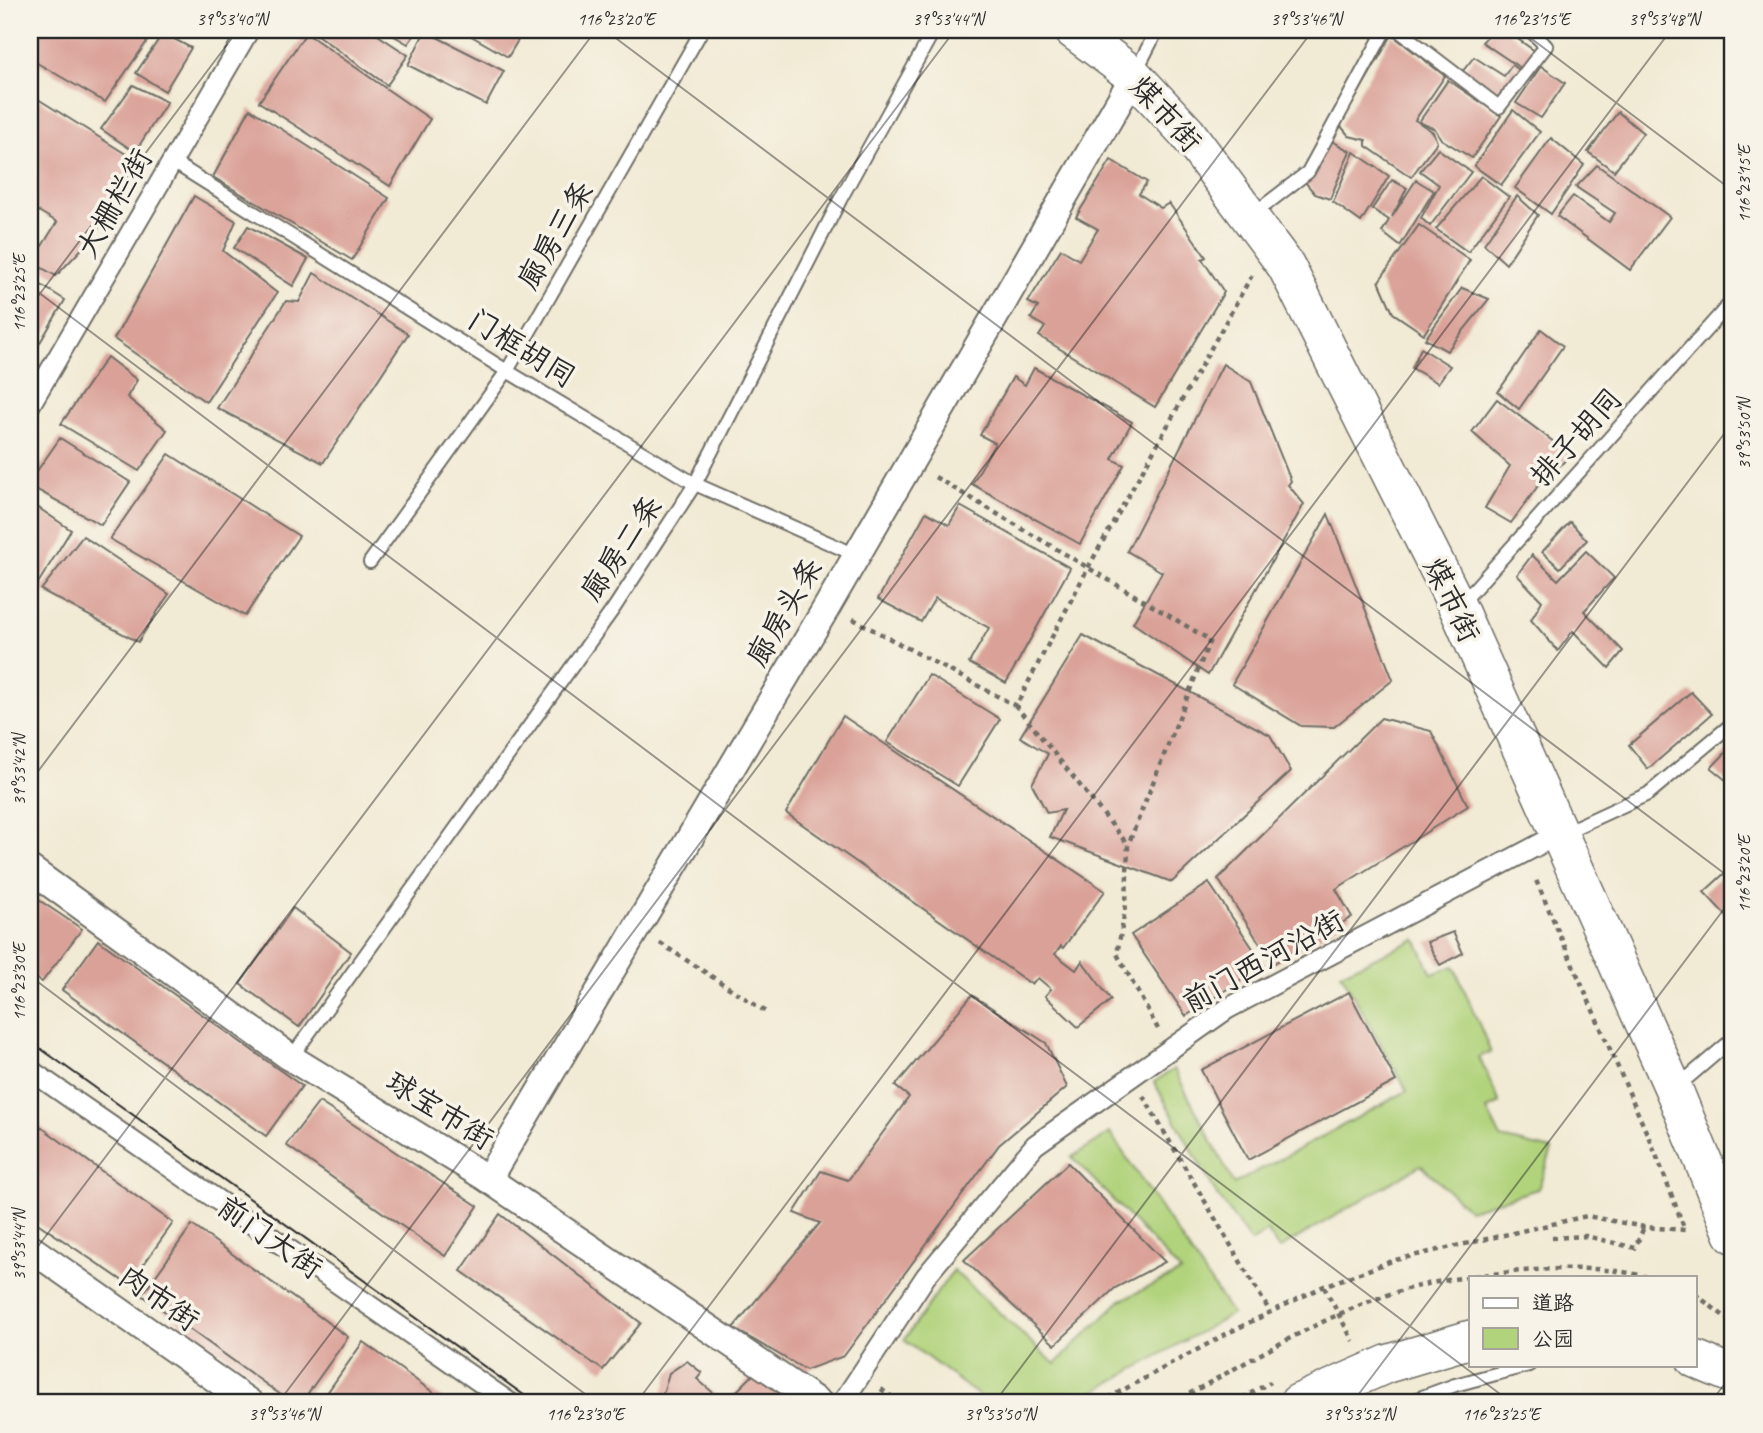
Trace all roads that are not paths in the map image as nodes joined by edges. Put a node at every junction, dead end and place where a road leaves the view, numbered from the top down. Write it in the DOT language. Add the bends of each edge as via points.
graph roads {
  1 [pos="249,30"];
  2 [pos="702,30"];
  3 [pos="934,30"];
  4 [pos="1073,30"];
  5 [pos="1157,30"];
  6 [pos="1385,30"];
  7 [pos="1398,30"];
  8 [pos="1530,30"];
  9 [pos="1134,76"];
  10 [pos="173,162"];
  11 [pos="1260,230"];
  12 [pos="1733,300"];
  13 [pos="507,371"];
  14 [pos="30,405"];
  15 [pos="695,484"];
  16 [pos="856,555"];
  17 [pos="370,562"];
  18 [pos="1458,608"];
  19 [pos="1733,723"];
  20 [pos="1559,834"];
  21 [pos="30,869"];
  22 [pos="1733,1038"];
  23 [pos="291,1058"];
  24 [pos="30,1070"];
  25 [pos="1674,1090"];
  26 [pos="488,1179"];
  27 [pos="1733,1234"];
  28 [pos="30,1248"];
  29 [pos="1469,1340"];
  30 [pos="1696,1359"];
  31 [pos="1525,1366"];
  32 [pos="1733,1375"];
  33 [pos="250,1403"];
  34 [pos="510,1403"];
  35 [pos="818,1403"];
  36 [pos="842,1403"];
  37 [pos="1298,1403"];
  38 [pos="1406,1403"];
  1 -- 10 [label="street, 大栅栏街"];
  2 -- 13 [label="lane, 廊房三条"];
  3 -- 15 [label="lane, 廊房二条" via="841,198"];
  4 -- 9 [label="main road, 煤市街"];
  5 -- 9 [label="lane"];
  6 -- 11 [label="lane" via="1308,172"];
  7 -- 8 [label="lane" via="1499,107 1546,46"];
  9 -- 11 [label="main road, 煤市街" via="1187,133"];
  9 -- 16 [label="street, 廊房头条"];
  10 -- 13 [label="lane, 门框胡同"];
  10 -- 14 [label="street, 大栅栏街"];
  11 -- 18 [label="main road, 煤市街" via="1286,266"];
  12 -- 18 [label="lane, 排子胡同"];
  13 -- 15 [label="lane, 门框胡同"];
  13 -- 17 [label="lane, 廊房三条"];
  15 -- 16 [label="lane, 门框胡同"];
  15 -- 23 [label="lane, 廊房二条" via="606,619"];
  16 -- 26 [label="street, 廊房头条"];
  18 -- 20 [label="main road, 煤市街"];
  19 -- 20 [label="lane, 前门西河沿街" via="1648,794"];
  20 -- 25 [label="main road, 煤市街"];
  20 -- 36 [label="street, 前门西河沿街" via="1227,1009 1035,1145 926,1276"];
  21 -- 23 [label="street, 球宝市街"];
  22 -- 25 [label="lane"];
  23 -- 26 [label="street, 球宝市街"];
  24 -- 34 [label="street, 前门大街"];
  25 -- 27 [label="main road, 煤市街"];
  26 -- 35 [label="street, 球宝市街"];
  28 -- 33 [label="street, 肉市街"];
  29 -- 37 [label="main road" via="1387,1364"];
  30 -- 32 [label="main road"];
  31 -- 38 [label="lane"];
}
